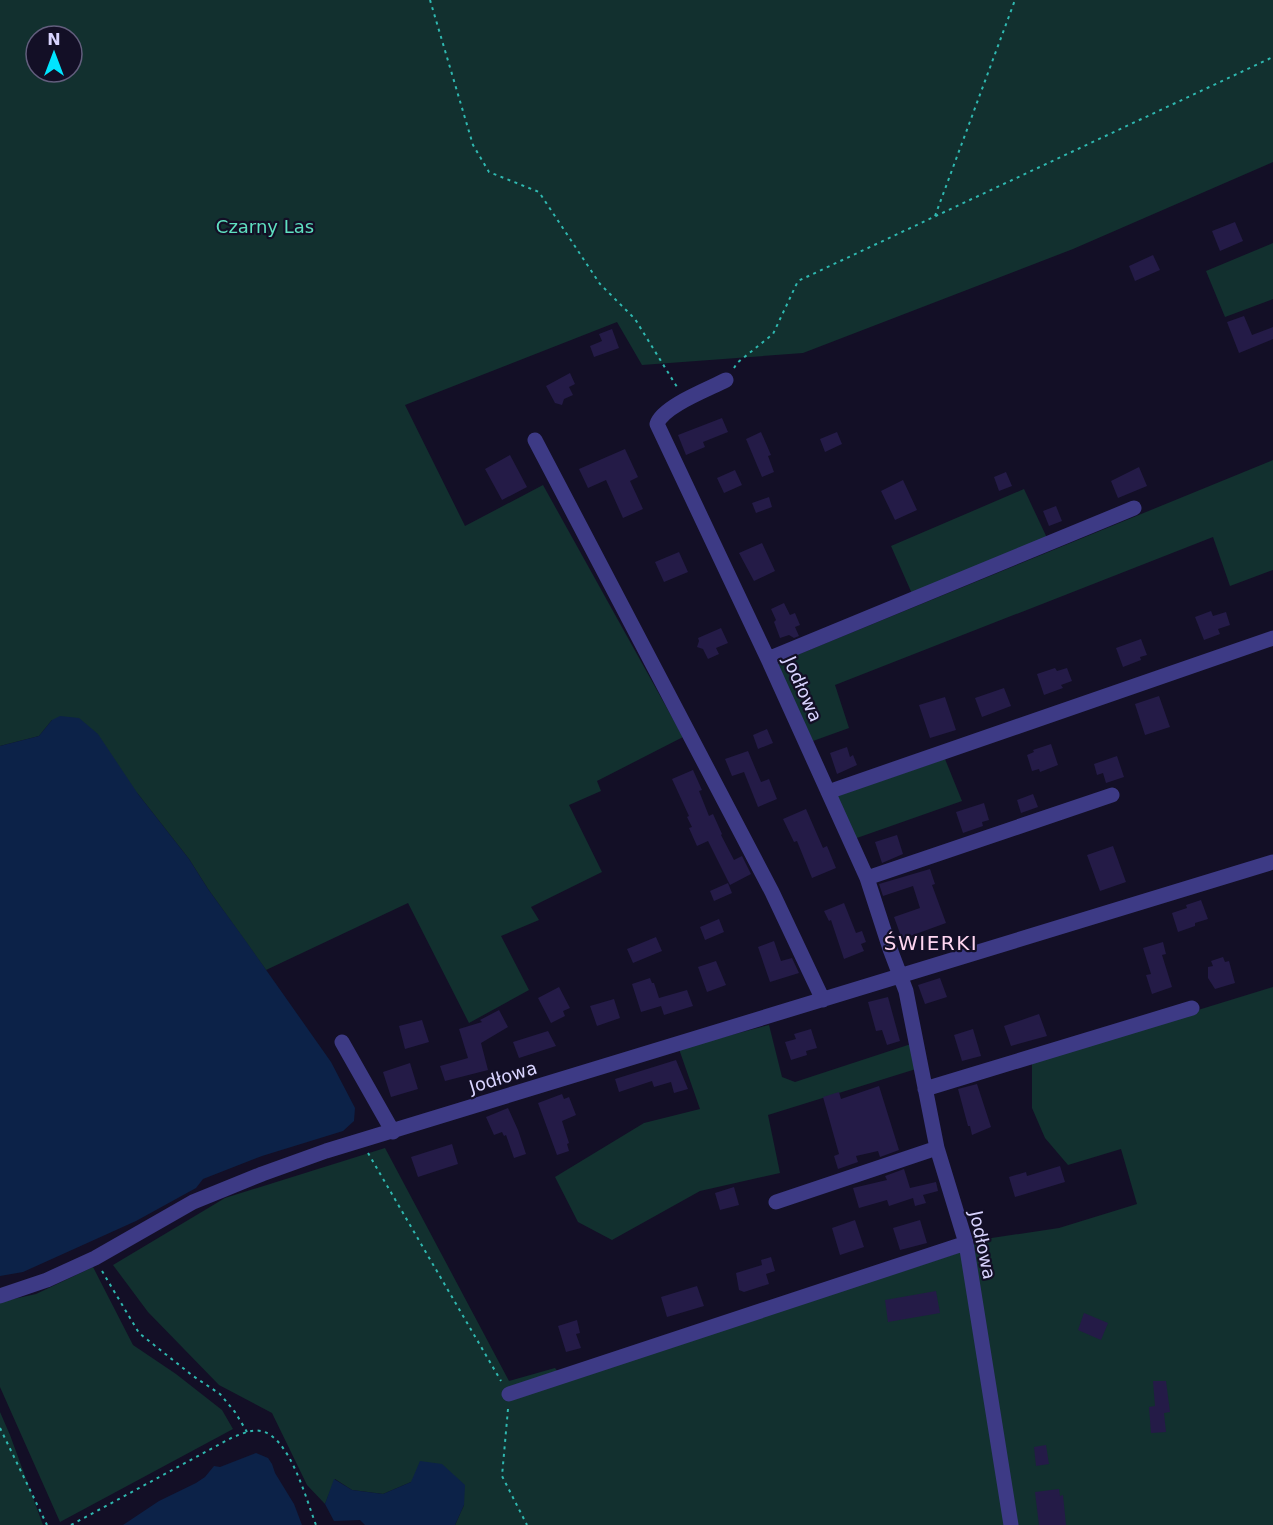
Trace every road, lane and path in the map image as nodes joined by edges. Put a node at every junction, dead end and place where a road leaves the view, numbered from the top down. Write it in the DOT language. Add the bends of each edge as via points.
graph roads {
  1 [pos="430,0"];
  2 [pos="1015,0"];
  3 [pos="1273,57"];
  4 [pos="935,216"];
  5 [pos="726,380"];
  6 [pos="685,400"];
  7 [pos="535,440"];
  8 [pos="1134,508"];
  9 [pos="1273,638"];
  10 [pos="768,659"];
  11 [pos="828,792"];
  12 [pos="1112,795"];
  13 [pos="1273,862"];
  14 [pos="867,878"];
  15 [pos="900,976"];
  16 [pos="823,1000"];
  17 [pos="1192,1008"];
  18 [pos="342,1042"];
  19 [pos="925,1089"];
  20 [pos="393,1132"];
  21 [pos="361,1140"];
  22 [pos="937,1148"];
  23 [pos="776,1202"];
  24 [pos="966,1244"];
  25 [pos="95,1258"];
  26 [pos="0,1296"];
  27 [pos="509,1394"];
  28 [pos="0,1428"];
  29 [pos="247,1432"];
  30 [pos="47,1525"];
  31 [pos="71,1525"];
  32 [pos="316,1525"];
  33 [pos="527,1525"];
  34 [pos="1011,1525"];
  1 -- 6 [label="path" via="473,145 489,172 539,192 600,284 635,319"];
  2 -- 4 [label="path"];
  3 -- 4 [label="path"];
  4 -- 5 [label="path" via="798,281 773,334 737,363"];
  5 -- 6 [label="street"];
  6 -- 10 [label="street, Jodłowa" via="660,417 657,424"];
  7 -- 16 [label="street" via="772,892"];
  8 -- 10 [label="street"];
  9 -- 11 [label="street"];
  10 -- 11 [label="street, Jodłowa"];
  11 -- 14 [label="street, Jodłowa"];
  12 -- 14 [label="street"];
  13 -- 15 [label="street, Jodłowa"];
  14 -- 15 [label="street, Jodłowa"];
  15 -- 16 [label="street, Jodłowa"];
  15 -- 19 [label="street, Jodłowa"];
  16 -- 20 [label="street, Jodłowa"];
  17 -- 19 [label="street"];
  18 -- 20 [label="street"];
  19 -- 22 [label="street, Jodłowa"];
  20 -- 21 [label="street, Jodłowa"];
  21 -- 25 [label="street, Jodłowa" via="193,1202"];
  21 -- 27 [label="path"];
  22 -- 23 [label="street"];
  22 -- 24 [label="street, Jodłowa"];
  24 -- 27 [label="street"];
  24 -- 34 [label="street, Jodłowa"];
  25 -- 26 [label="street, Jodłowa"];
  25 -- 29 [label="path" via="139,1333 220,1394"];
  27 -- 33 [label="path" via="502,1476"];
  28 -- 30 [label="path"];
  29 -- 31 [label="path"];
  29 -- 32 [label="path" via="268,1433 281,1443"];
}
